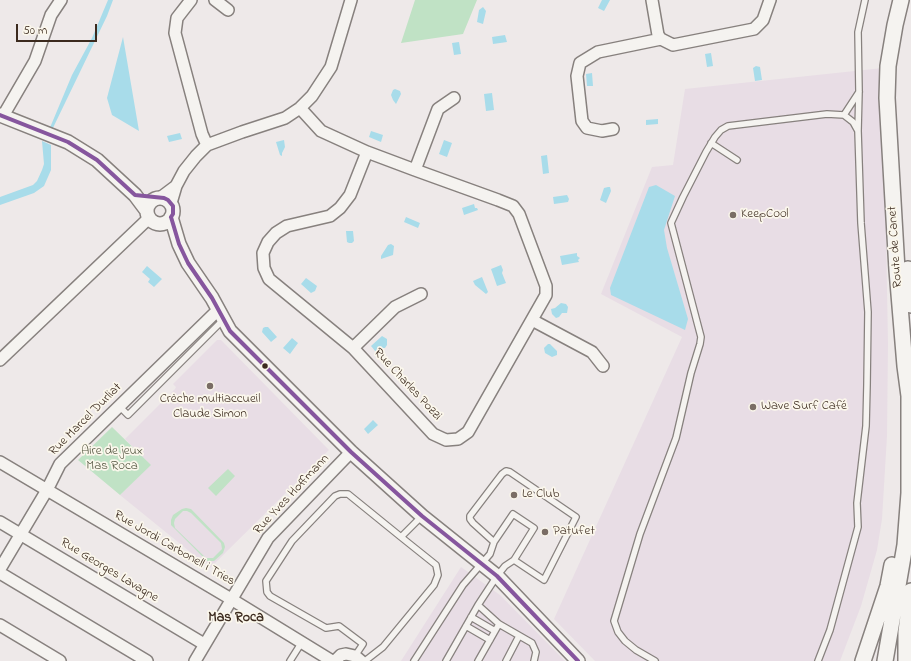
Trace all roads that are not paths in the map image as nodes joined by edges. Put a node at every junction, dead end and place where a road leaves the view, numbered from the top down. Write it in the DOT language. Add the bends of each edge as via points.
graph roads {
  1 [pos="61,0"];
  2 [pos="191,0"];
  3 [pos="215,0"];
  4 [pos="351,0"];
  5 [pos="652,0"];
  6 [pos="770,0"];
  7 [pos="865,0"];
  8 [pos="901,0"];
  9 [pos="909,0"];
  10 [pos="228,10"];
  11 [pos="661,39"];
  12 [pos="859,91"];
  13 [pos="454,98"];
  14 [pos="300,108"];
  15 [pos="844,115"];
  16 [pos="1,116"];
  17 [pos="613,129"];
  18 [pos="858,131"];
  19 [pos="711,143"];
  20 [pos="207,145"];
  21 [pos="368,152"];
  22 [pos="737,160"];
  23 [pos="415,170"];
  24 [pos="135,194"];
  25 [pos="162,200"];
  26 [pos="148,214"];
  27 [pos="166,221"];
  28 [pos="421,294"];
  29 [pos="911,305"];
  30 [pos="220,315"];
  31 [pos="532,320"];
  32 [pos="353,348"];
  33 [pos="0,360"];
  34 [pos="603,366"];
  35 [pos="352,452"];
  36 [pos="909,454"];
  37 [pos="0,462"];
  38 [pos="47,490"];
  39 [pos="422,516"];
  40 [pos="0,522"];
  41 [pos="21,534"];
  42 [pos="401,537"];
  43 [pos="494,542"];
  44 [pos="911,548"];
  45 [pos="514,560"];
  46 [pos="482,564"];
  47 [pos="0,569"];
  48 [pos="0,573"];
  49 [pos="497,576"];
  50 [pos="911,591"];
  51 [pos="231,599"];
  52 [pos="478,605"];
  53 [pos="471,617"];
  54 [pos="498,624"];
  55 [pos="0,625"];
  56 [pos="466,626"];
  57 [pos="495,631"];
  58 [pos="519,636"];
  59 [pos="490,640"];
  60 [pos="302,642"];
  61 [pos="204,644"];
  62 [pos="360,659"];
  63 [pos="60,661"];
  64 [pos="147,661"];
  65 [pos="194,661"];
  66 [pos="290,661"];
  67 [pos="334,661"];
  68 [pos="414,661"];
  69 [pos="446,661"];
  70 [pos="478,661"];
  71 [pos="506,661"];
  72 [pos="534,661"];
  73 [pos="578,661"];
  74 [pos="655,661"];
  75 [pos="818,661"];
  76 [pos="863,661"];
  77 [pos="885,661"];
  78 [pos="892,661"];
  79 [pos="906,661"];
  1 -- 16 [label="street" via="51,16 35,62"];
  2 -- 20 [label="street" via="177,18 175,32"];
  3 -- 10 [label="street"];
  4 -- 14 [label="street" via="331,67 312,96"];
  5 -- 11 [label="street" via="658,35"];
  6 -- 11 [label="street" via="763,20 754,29 673,45"];
  7 -- 12 [label="lane" via="858,32"];
  8 -- 36 [label="main road, Route de Canet" via="888,66 887,98 897,270 909,396"];
  9 -- 29 [label="main road, Route de Canet" via="902,26 894,96"];
  11 -- 17 [label="street" via="598,52 580,63 577,76 582,120 587,128 602,132"];
  12 -- 15 [label="lane"];
  12 -- 18 [label="lane"];
  13 -- 23 [label="street" via="438,109"];
  14 -- 20 [label="street" via="285,118"];
  14 -- 21 [label="street, Rue Charles Pozzi" via="321,131"];
  15 -- 18 [label="lane"];
  15 -- 19 [label="lane" via="802,116 728,126 721,130"];
  16 -- 24 [label="street" via="68,142 97,160"];
  18 -- 75 [label="lane" via="861,223 868,312 866,426 857,503 858,527 830,630"];
  19 -- 22 [label="lane"];
  19 -- 74 [label="lane" via="671,223 701,337 700,344 676,438 640,534 614,621 622,638"];
  20 -- 25 [label="street"];
  21 -- 23 [label="street, Rue Charles Pozzi"];
  21 -- 32 [label="street, Rue Charles Pozzi" via="350,195 340,208 330,216 287,226 268,242 263,253 264,268 269,279"];
  23 -- 31 [label="street, Rue Charles Pozzi" via="513,206 519,214 546,286 546,295"];
  24 -- 25 [label="street"];
  24 -- 26 [label="street"];
  25 -- 26 [label="street" via="149,203"];
  25 -- 27 [label="street" via="173,210"];
  26 -- 27 [label="street" via="154,223"];
  26 -- 33 [label="street"];
  27 -- 30 [label="street"];
  28 -- 32 [label="street" via="396,307"];
  30 -- 35 [label="street" via="230,331"];
  30 -- 38 [label="street, Rue Marcel Durliat" via="119,406 60,464"];
  31 -- 32 [label="street, Rue Charles Pozzi" via="468,432 458,439 446,440 434,434"];
  31 -- 34 [label="street" via="592,352"];
  35 -- 39 [label="street"];
  35 -- 51 [label="street, Rue Yves Hoffmann" via="268,538"];
  36 -- 76 [label="main road" via="902,516 888,586"];
  36 -- 77 [label="main road, Route de Canet" via="905,545"];
  37 -- 38 [label="street, Rue Jordi Carbonell i Tries"];
  38 -- 41 [label="street, Rue Marcel Durliat"];
  38 -- 51 [label="street, Rue Jordi Carbonell i Tries"];
  39 -- 42 [label="lane"];
  39 -- 46 [label="street"];
  40 -- 41 [label="street, Rue Georges Lavagne"];
  41 -- 47 [label="street, Rue Marcel Durliat"];
  41 -- 61 [label="street, Rue Georges Lavagne"];
  42 -- 62 [label="lane" via="436,565 438,575 434,585 383,647"];
  42 -- 62 [label="lane" via="348,494 340,494 335,496 292,540 266,581 270,596 326,628 338,626 363,644"];
  43 -- 45 [label="lane" via="512,514 534,528"];
  43 -- 45 [label="lane" via="473,523 470,516 506,472 510,472 576,517 544,580"];
  43 -- 46 [label="lane" via="490,554"];
  44 -- 78 [label="main road"];
  45 -- 49 [label="lane"];
  46 -- 49 [label="street"];
  46 -- 68 [label="lane" via="463,585"];
  48 -- 64 [label="street"];
  49 -- 52 [label="lane"];
  49 -- 73 [label="street"];
  50 -- 79 [label="main road" via="906,632"];
  51 -- 60 [label="street, Rue Jordi Carbonell i Tries"];
  51 -- 61 [label="street, Rue Yves Hoffmann"];
  52 -- 53 [label="lane"];
  52 -- 54 [label="lane"];
  53 -- 56 [label="lane"];
  53 -- 57 [label="lane"];
  54 -- 57 [label="lane"];
  54 -- 58 [label="lane"];
  55 -- 63 [label="street"];
  56 -- 59 [label="lane"];
  56 -- 69 [label="lane"];
  57 -- 59 [label="lane"];
  58 -- 71 [label="lane"];
  58 -- 72 [label="lane" via="532,643 536,652"];
  59 -- 70 [label="lane"];
  60 -- 66 [label="lane"];
  60 -- 67 [label="street, Rue Jordi Carbonell i Tries"];
  61 -- 65 [label="street, Rue Yves Hoffmann"];
  62 -- 67 [label="street, Rue Jordi Carbonell i Tries" via="346,654"];
}
